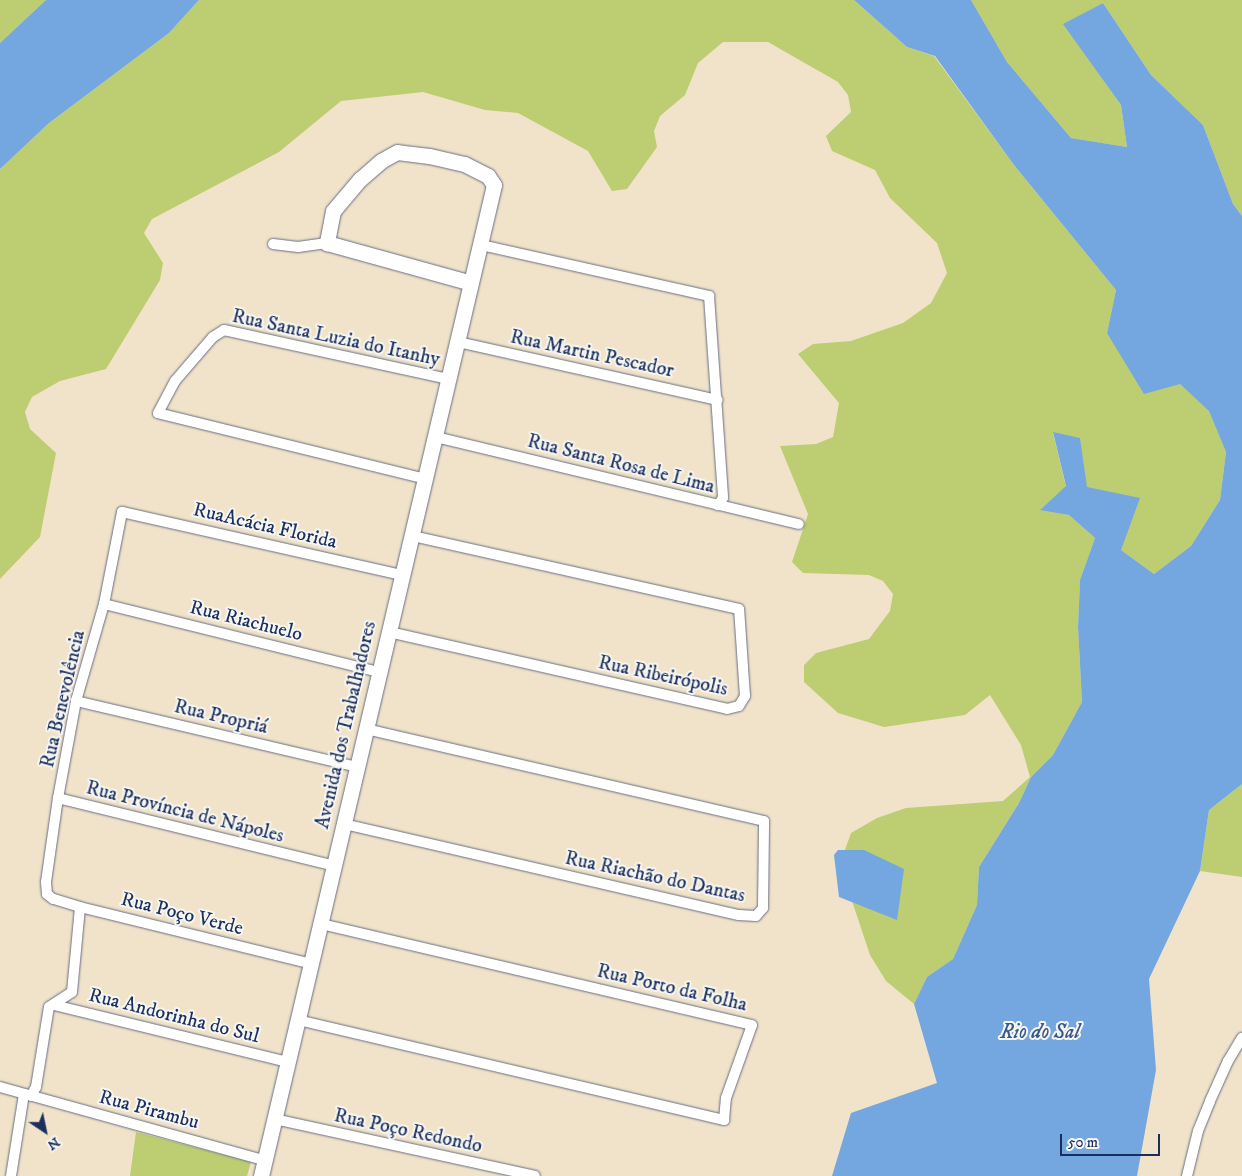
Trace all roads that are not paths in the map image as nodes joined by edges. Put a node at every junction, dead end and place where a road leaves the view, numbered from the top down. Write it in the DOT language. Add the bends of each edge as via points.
graph roads {
  1 [pos="327,243"];
  2 [pos="272,244"];
  3 [pos="481,245"];
  4 [pos="470,283"];
  5 [pos="458,342"];
  6 [pos="448,379"];
  7 [pos="718,400"];
  8 [pos="436,437"];
  9 [pos="426,479"];
  10 [pos="718,505"];
  11 [pos="122,512"];
  12 [pos="799,524"];
  13 [pos="412,536"];
  14 [pos="401,574"];
  15 [pos="104,604"];
  16 [pos="389,632"];
  17 [pos="379,672"];
  18 [pos="76,701"];
  19 [pos="366,729"];
  20 [pos="357,767"];
  21 [pos="58,798"];
  22 [pos="344,824"];
  23 [pos="334,866"];
  24 [pos="47,894"];
  25 [pos="80,907"];
  26 [pos="322,924"];
  27 [pos="312,964"];
  28 [pos="54,1005"];
  29 [pos="298,1020"];
  30 [pos="1242,1038"];
  31 [pos="287,1062"];
  32 [pos="0,1087"];
  33 [pos="27,1095"];
  34 [pos="274,1119"];
  35 [pos="264,1160"];
  36 [pos="11,1176"];
  37 [pos="261,1176"];
  38 [pos="535,1176"];
  39 [pos="1187,1176"];
  1 -- 2 [label="street" via="294,247"];
  1 -- 3 [label="street, Avenida dos Trabalhadores" via="333,211 349,190 381,161 403,152 464,164 491,179 493,192"];
  1 -- 4 [label="street"];
  3 -- 4 [label="street, Avenida dos Trabalhadores"];
  3 -- 7 [label="street" via="709,296"];
  4 -- 5 [label="street, Avenida dos Trabalhadores"];
  5 -- 6 [label="street, Avenida dos Trabalhadores"];
  5 -- 7 [label="street, Rua Martin Pescador"];
  6 -- 8 [label="street, Avenida dos Trabalhadores"];
  6 -- 9 [label="street, Rua Santa Luzia do Itanhy" via="230,330 217,333 175,381 158,412"];
  7 -- 10 [label="street" via="723,498"];
  8 -- 9 [label="street, Avenida dos Trabalhadores"];
  8 -- 10 [label="street, Rua Santa Rosa de Lima"];
  9 -- 13 [label="street, Avenida dos Trabalhadores"];
  10 -- 12 [label="street, Rua Santa Rosa de Lima"];
  11 -- 14 [label="street, RuaAcácia Florida"];
  11 -- 15 [label="street, Rua Benevolência"];
  13 -- 14 [label="street, Avenida dos Trabalhadores"];
  13 -- 16 [label="street, Rua Ribeirópolis" via="739,609 745,696 738,706 727,709"];
  14 -- 16 [label="street, Avenida dos Trabalhadores"];
  15 -- 17 [label="street, Rua Riachuelo"];
  15 -- 18 [label="street, Rua Benevolência"];
  16 -- 17 [label="street, Avenida dos Trabalhadores"];
  17 -- 19 [label="street, Avenida dos Trabalhadores"];
  18 -- 20 [label="street, Rua Propriá"];
  18 -- 21 [label="street, Rua Benevolência"];
  19 -- 20 [label="street, Avenida dos Trabalhadores"];
  19 -- 22 [label="street, Rua Riachão do Dantas" via="764,821 763,908 756,916 739,915"];
  20 -- 22 [label="street, Avenida dos Trabalhadores"];
  21 -- 23 [label="street, Rua Província de Nápoles"];
  21 -- 24 [label="street, Rua Benevolência"];
  22 -- 23 [label="street, Avenida dos Trabalhadores"];
  23 -- 26 [label="street, Avenida dos Trabalhadores"];
  24 -- 25 [label="street, Rua Poço Verde"];
  25 -- 27 [label="street, Rua Poço Verde"];
  25 -- 28 [label="street" via="72,992"];
  26 -- 27 [label="street, Avenida dos Trabalhadores"];
  26 -- 29 [label="street, Rua Porto da Folha" via="752,1025 726,1098 724,1120"];
  27 -- 29 [label="street, Avenida dos Trabalhadores"];
  28 -- 31 [label="street, Rua Andorinha do Sul"];
  28 -- 33 [label="street" via="49,1007 45,1022 36,1087"];
  29 -- 31 [label="street, Avenida dos Trabalhadores"];
  30 -- 39 [label="street" via="1228,1061 1198,1131"];
  31 -- 34 [label="street, Avenida dos Trabalhadores"];
  32 -- 33 [label="street, Rua Pirambu"];
  33 -- 35 [label="street, Rua Pirambu"];
  33 -- 36 [label="street"];
  34 -- 35 [label="street, Avenida dos Trabalhadores"];
  34 -- 38 [label="street, Rua Poço Redondo"];
  35 -- 37 [label="street, Avenida dos Trabalhadores"];
}
